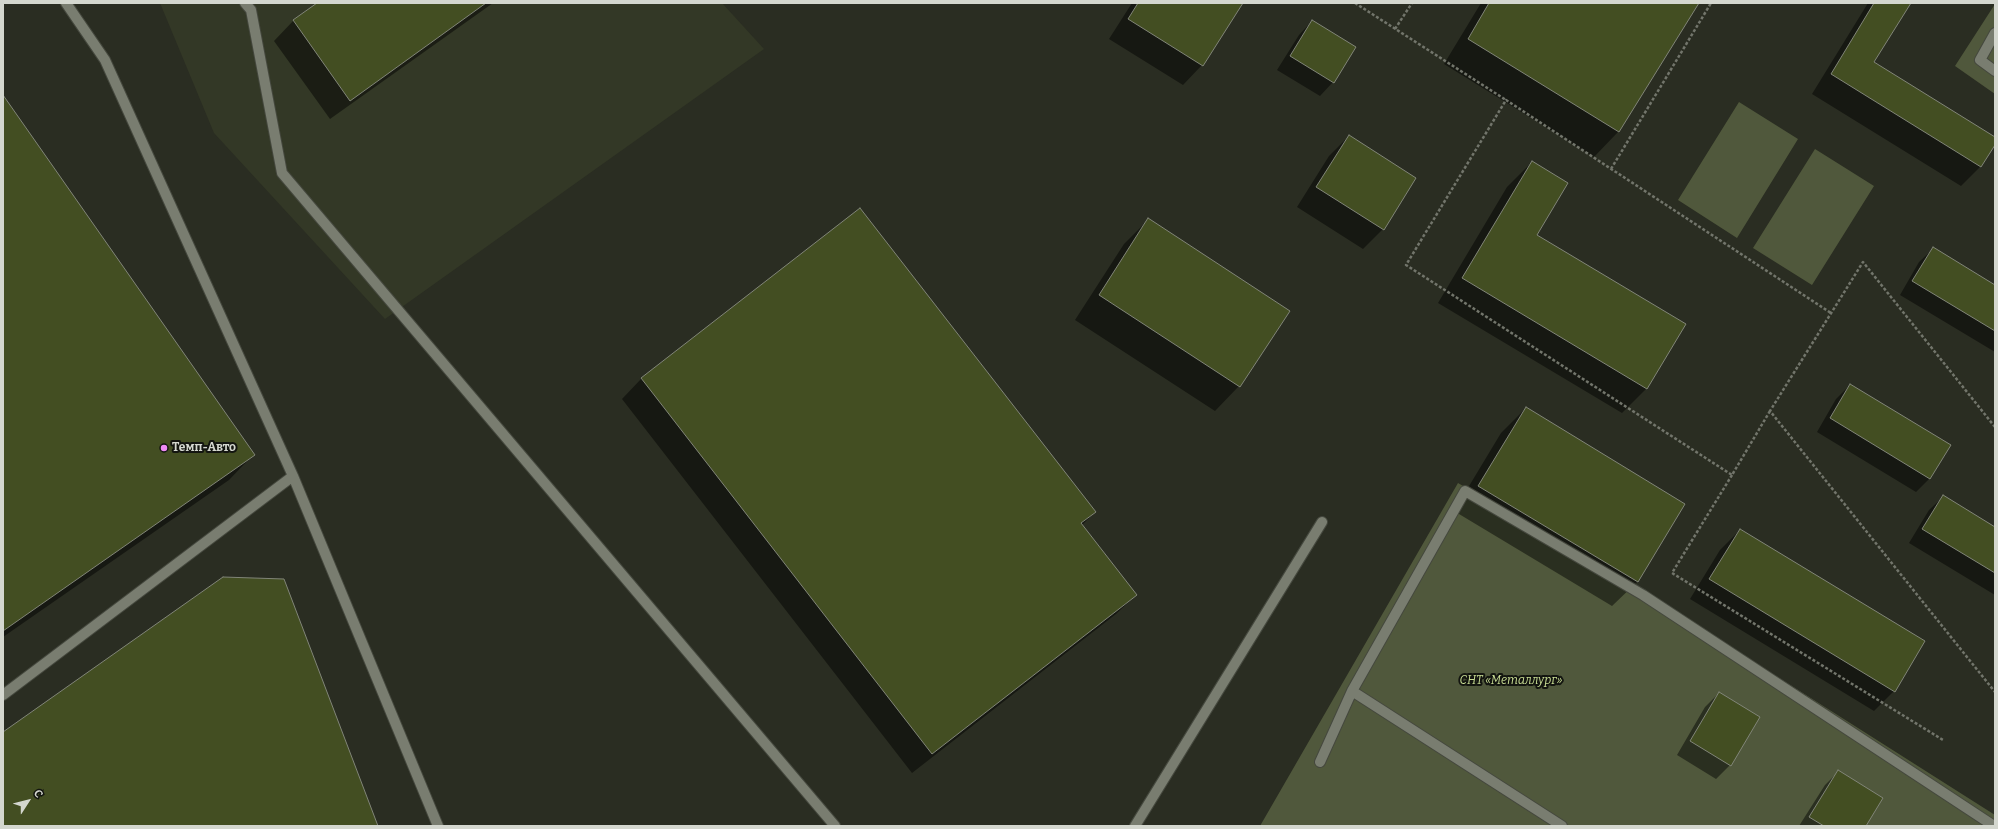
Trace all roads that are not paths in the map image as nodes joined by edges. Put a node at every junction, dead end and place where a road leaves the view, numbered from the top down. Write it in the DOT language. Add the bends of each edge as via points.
graph roads {
  1 [pos="66,3"];
  2 [pos="245,3"];
  3 [pos="1995,33"];
  4 [pos="1995,71"];
  5 [pos="294,476"];
  6 [pos="1322,522"];
  7 [pos="1352,691"];
  8 [pos="3,695"];
  9 [pos="1320,762"];
  10 [pos="438,826"];
  11 [pos="834,826"];
  12 [pos="1135,826"];
  13 [pos="1562,826"];
  14 [pos="1994,826"];
  1 -- 5 [label="street" via="104,60"];
  2 -- 11 [label="street" via="251,10 282,173"];
  3 -- 4 [label="street" via="1980,60"];
  5 -- 8 [label="street"];
  5 -- 10 [label="street"];
  6 -- 12 [label="street"];
  7 -- 9 [label="street"];
  7 -- 13 [label="street"];
  7 -- 14 [label="street" via="1465,491 1643,595"];
}
